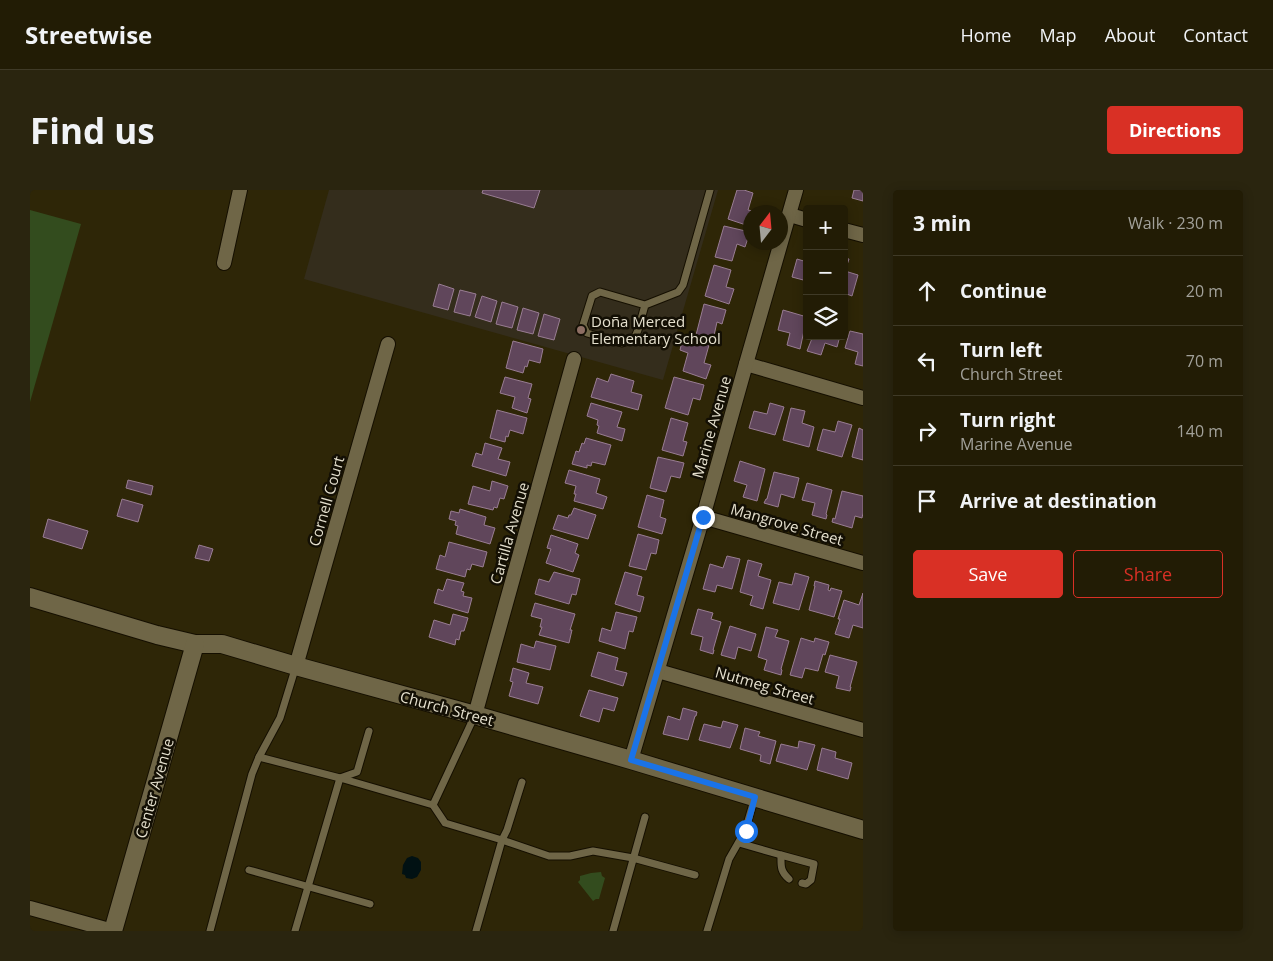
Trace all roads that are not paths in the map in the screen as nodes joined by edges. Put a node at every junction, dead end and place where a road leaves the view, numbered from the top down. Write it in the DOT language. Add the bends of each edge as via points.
graph roads {
  1 [pos="710,190"];
  2 [pos="796,190"];
  3 [pos="238,191"];
  4 [pos="790,215"];
  5 [pos="803,219"];
  6 [pos="848,231"];
  7 [pos="863,235"];
  8 [pos="224,263"];
  9 [pos="645,305"];
  10 [pos="388,344"];
  11 [pos="574,359"];
  12 [pos="746,364"];
  13 [pos="863,398"];
  14 [pos="703,517"];
  15 [pos="863,563"];
  16 [pos="30,597"];
  17 [pos="195,644"];
  18 [pos="296,666"];
  19 [pos="658,671"];
  20 [pos="475,715"];
  21 [pos="863,730"];
  22 [pos="369,731"];
  23 [pos="259,757"];
  24 [pos="631,760"];
  25 [pos="340,778"];
  26 [pos="522,782"];
  27 [pos="755,797"];
  28 [pos="433,804"];
  29 [pos="645,817"];
  30 [pos="863,830"];
  31 [pos="502,840"];
  32 [pos="739,842"];
  33 [pos="781,855"];
  34 [pos="633,858"];
  35 [pos="249,870"];
  36 [pos="695,875"];
  37 [pos="789,879"];
  38 [pos="802,884"];
  39 [pos="308,886"];
  40 [pos="370,904"];
  41 [pos="30,908"];
  42 [pos="113,931"];
  43 [pos="210,931"];
  44 [pos="295,931"];
  45 [pos="476,931"];
  46 [pos="613,931"];
  47 [pos="707,931"];
  1 -- 9 [label="lane" via="683,285 678,292"];
  2 -- 4 [label="street, Marine Avenue"];
  3 -- 8 [label="street"];
  4 -- 5 [label="street"];
  4 -- 12 [label="street, Marine Avenue"];
  6 -- 7 [label="street"];
  9 -- 9 [label="lane" via="600,292 592,296 583,325 587,332 622,343 629,341 635,337"];
  10 -- 18 [label="street, Cornell Court"];
  11 -- 20 [label="street, Cartilla Avenue"];
  12 -- 13 [label="street"];
  12 -- 14 [label="street, Marine Avenue"];
  14 -- 15 [label="street, Mangrove Street"];
  14 -- 19 [label="street, Marine Avenue"];
  16 -- 17 [label="street, Church Street"];
  17 -- 18 [label="street, Church Street" via="222,644"];
  17 -- 42 [label="street, Center Avenue"];
  18 -- 20 [label="street, Church Street"];
  18 -- 23 [label="lane" via="280,718"];
  19 -- 21 [label="street, Nutmeg Street"];
  19 -- 24 [label="street, Marine Avenue"];
  20 -- 24 [label="street, Church Street"];
  20 -- 28 [label="lane"];
  22 -- 25 [label="lane" via="357,772"];
  23 -- 25 [label="lane"];
  23 -- 43 [label="lane"];
  24 -- 27 [label="street, Church Street"];
  25 -- 28 [label="lane"];
  25 -- 39 [label="lane"];
  26 -- 31 [label="lane"];
  27 -- 30 [label="street, Church Street"];
  27 -- 32 [label="lane" via="746,831"];
  28 -- 31 [label="lane" via="445,823"];
  29 -- 34 [label="lane"];
  31 -- 34 [label="lane" via="549,856 593,851"];
  31 -- 45 [label="lane"];
  32 -- 33 [label="lane"];
  32 -- 47 [label="lane" via="729,859"];
  33 -- 37 [label="lane" via="783,874"];
  33 -- 38 [label="lane" via="814,864 811,880"];
  34 -- 36 [label="lane"];
  34 -- 46 [label="lane"];
  35 -- 39 [label="lane"];
  39 -- 40 [label="lane"];
  39 -- 44 [label="lane"];
  41 -- 42 [label="street"];
}
